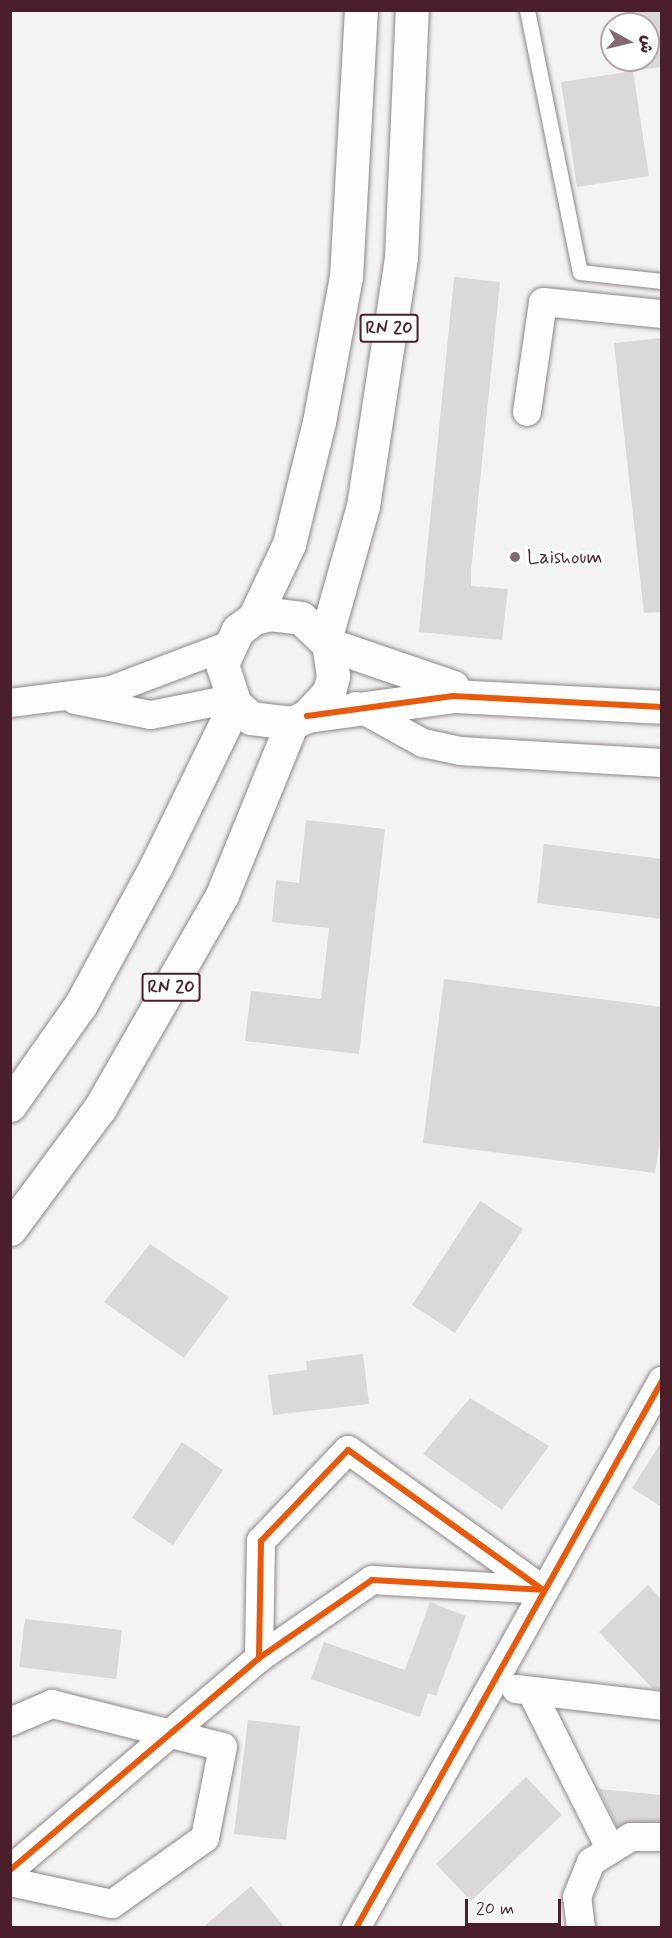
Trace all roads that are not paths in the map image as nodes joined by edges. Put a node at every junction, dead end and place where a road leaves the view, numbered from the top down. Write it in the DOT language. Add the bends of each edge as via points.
graph roads {
  1 [pos="361,10"];
  2 [pos="412,10"];
  3 [pos="527,10"];
  4 [pos="662,281"];
  5 [pos="662,314"];
  6 [pos="527,412"];
  7 [pos="254,618"];
  8 [pos="326,642"];
  9 [pos="227,646"];
  10 [pos="502,696"];
  11 [pos="70,698"];
  12 [pos="233,702"];
  13 [pos="10,703"];
  14 [pos="356,706"];
  15 [pos="662,707"];
  16 [pos="299,720"];
  17 [pos="662,762"];
  18 [pos="10,1105"];
  19 [pos="10,1229"];
  20 [pos="662,1381"];
  21 [pos="543,1590"];
  22 [pos="259,1658"];
  23 [pos="490,1686"];
  24 [pos="531,1690"];
  25 [pos="662,1706"];
  26 [pos="10,1722"];
  27 [pos="174,1734"];
  28 [pos="662,1837"];
  29 [pos="609,1846"];
  30 [pos="10,1870"];
  31 [pos="10,1882"];
  32 [pos="356,1928"];
  33 [pos="581,1928"];
  1 -- 7 [label="main road, RN 20" via="346,277 289,544"];
  2 -- 8 [label="main road, RN 20" via="401,257 363,506"];
  3 -- 4 [label="lane" via="580,272"];
  5 -- 6 [label="street" via="543,302"];
  7 -- 8 [label="main road" via="286,614 315,627"];
  7 -- 9 [label="main road"];
  8 -- 10 [label="main road" via="413,676"];
  8 -- 16 [label="main road" via="333,676 329,692"];
  9 -- 11 [label="street" via="150,678"];
  9 -- 12 [label="main road" via="223,673"];
  10 -- 14 [label="main road"];
  10 -- 15 [label="main road"];
  11 -- 12 [label="street" via="151,715"];
  11 -- 13 [label="street"];
  12 -- 16 [label="main road" via="251,718"];
  12 -- 18 [label="main road" via="156,866 81,1004"];
  14 -- 16 [label="main road"];
  14 -- 17 [label="street" via="423,743 460,751"];
  16 -- 19 [label="main road, RN 20" via="222,895 100,1108"];
  20 -- 21 [label="street"];
  21 -- 22 [label="street" via="372,1580"];
  21 -- 22 [label="street" via="348,1450 261,1541"];
  21 -- 23 [label="street"];
  22 -- 27 [label="street"];
  23 -- 24 [label="street"];
  23 -- 32 [label="street"];
  24 -- 25 [label="street"];
  24 -- 29 [label="street"];
  26 -- 27 [label="street" via="52,1704"];
  27 -- 30 [label="street"];
  27 -- 31 [label="street" via="223,1747 205,1838 112,1904"];
  28 -- 29 [label="street" via="631,1837"];
  29 -- 33 [label="street" via="580,1884"];
}
